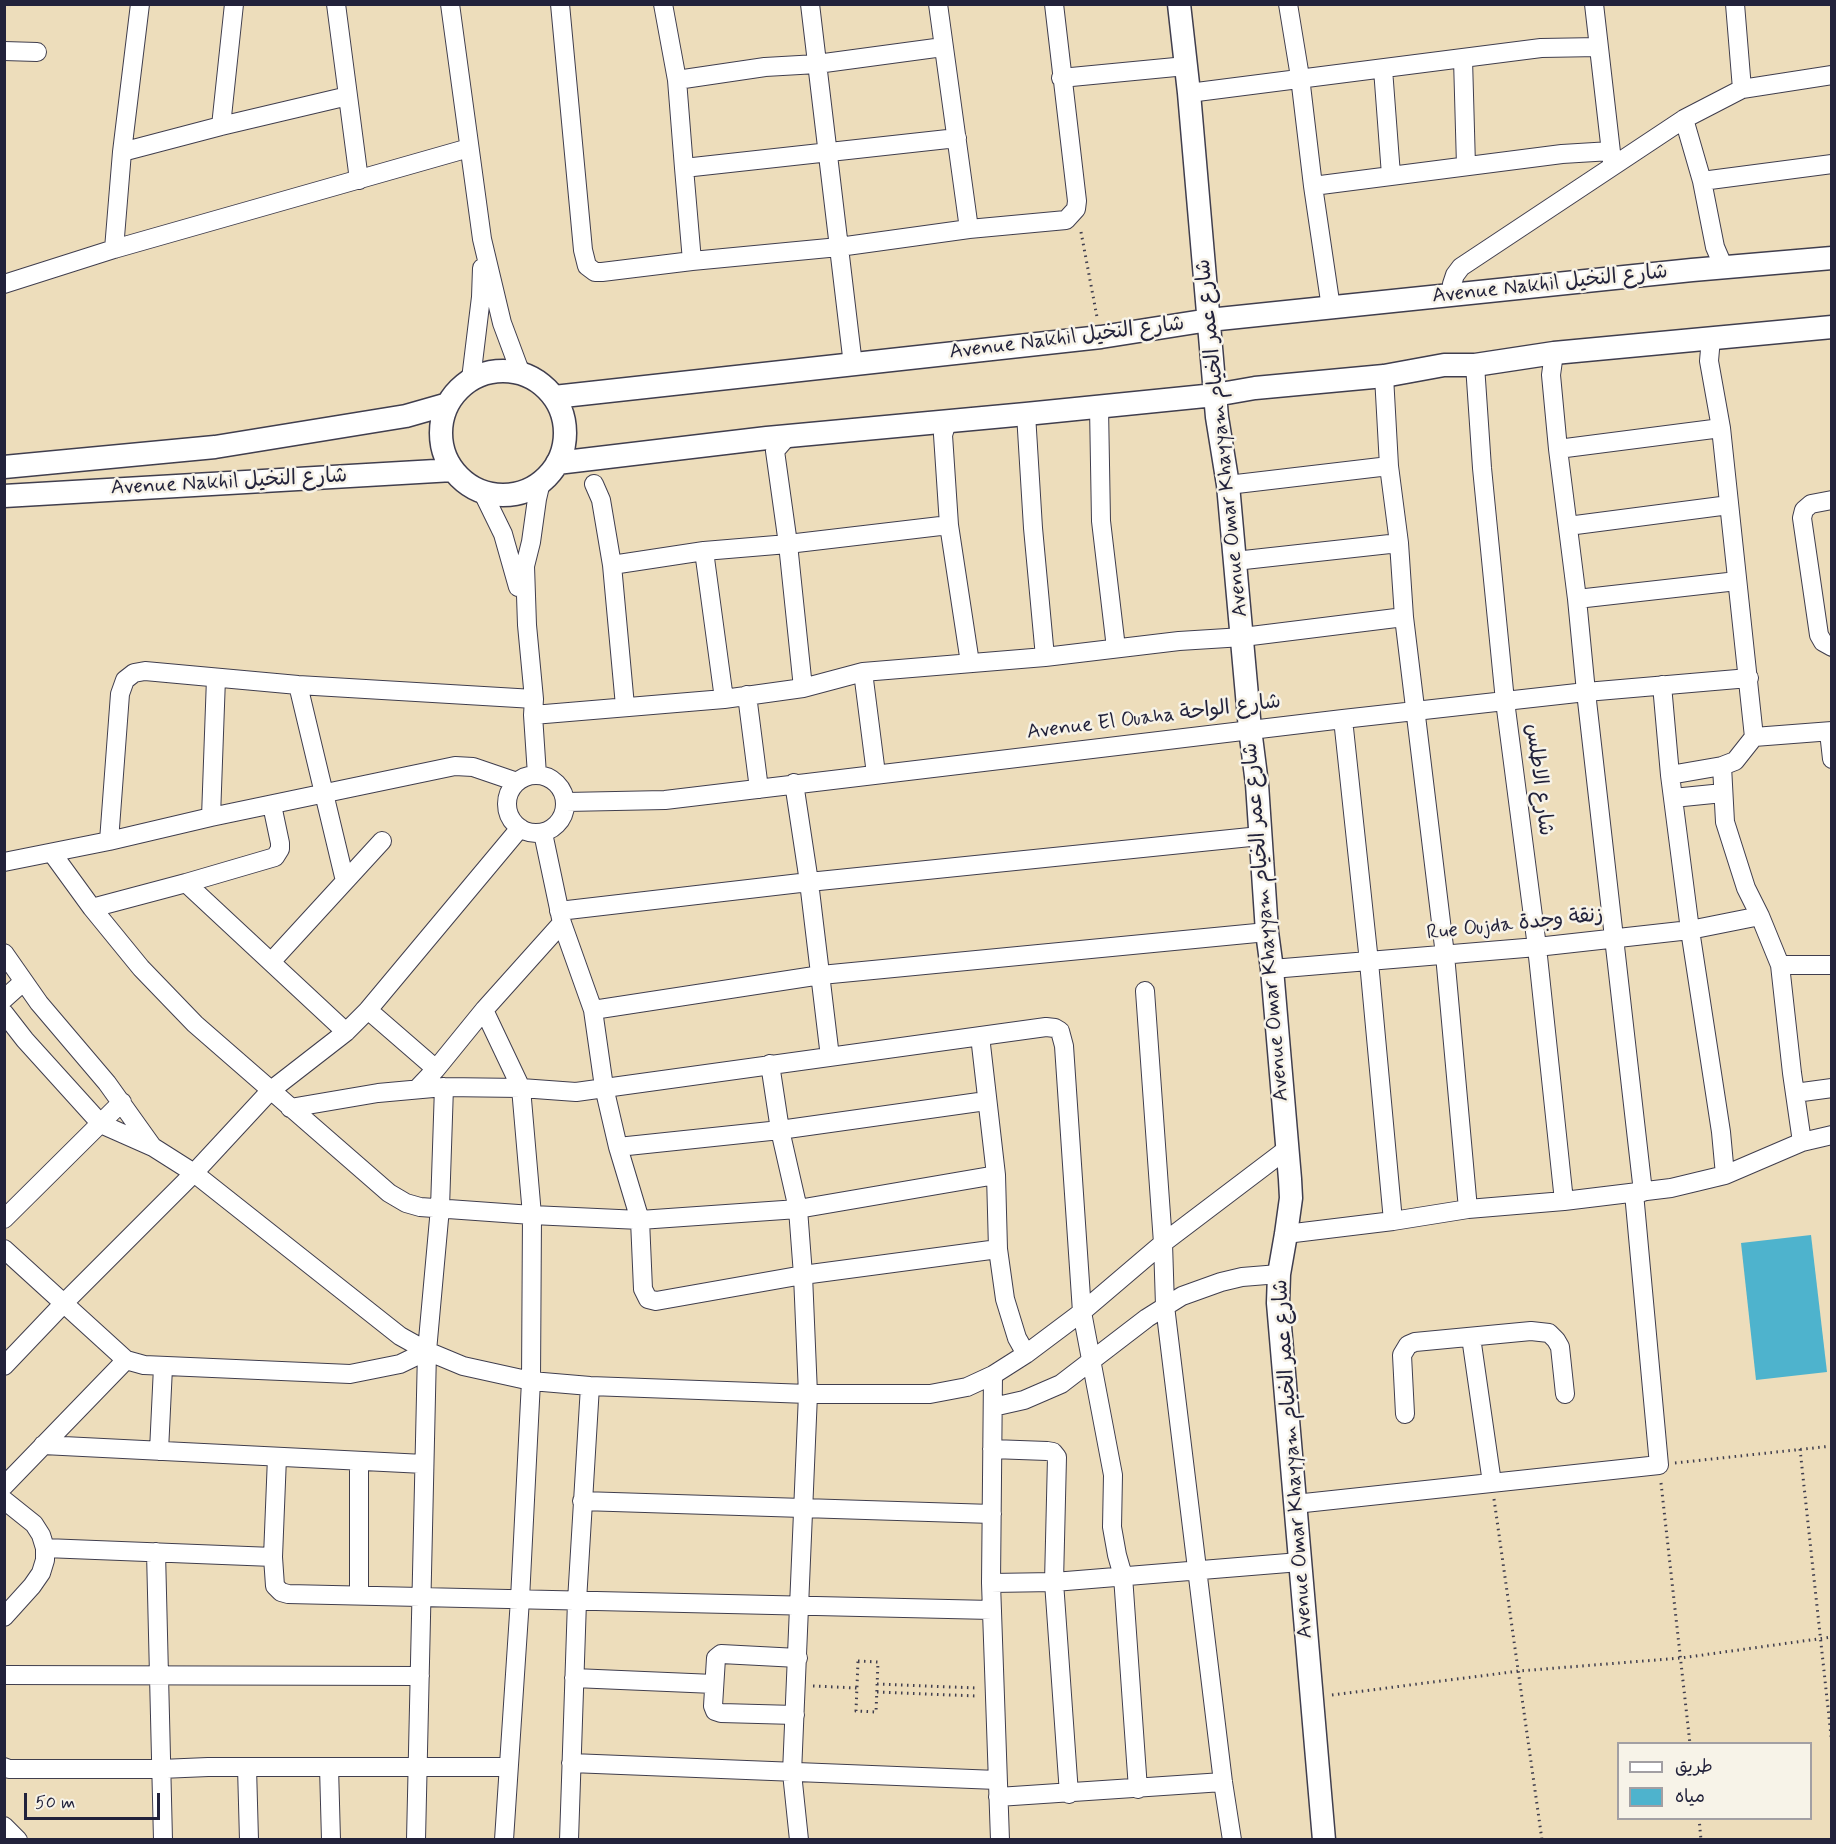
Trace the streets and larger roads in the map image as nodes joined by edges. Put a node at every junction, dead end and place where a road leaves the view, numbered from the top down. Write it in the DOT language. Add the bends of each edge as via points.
graph roads {
  1 [pos="140,4"];
  2 [pos="234,4"];
  3 [pos="336,4"];
  4 [pos="450,4"];
  5 [pos="560,4"];
  6 [pos="663,4"];
  7 [pos="810,4"];
  8 [pos="938,4"];
  9 [pos="1054,4"];
  10 [pos="1179,4"];
  11 [pos="1288,4"];
  12 [pos="1594,4"];
  13 [pos="1735,4"];
  14 [pos="943,47"];
  15 [pos="1599,47"];
  16 [pos="4,51"];
  17 [pos="37,52"];
  18 [pos="1463,59"];
  19 [pos="817,64"];
  20 [pos="1186,66"];
  21 [pos="1383,69"];
  22 [pos="1832,75"];
  23 [pos="1300,77"];
  24 [pos="1061,78"];
  25 [pos="676,80"];
  26 [pos="1742,88"];
  27 [pos="1189,93"];
  28 [pos="348,96"];
  29 [pos="1684,119"];
  30 [pos="221,126"];
  31 [pos="957,138"];
  32 [pos="469,148"];
  33 [pos="122,152"];
  34 [pos="828,152"];
  35 [pos="1612,159"];
  36 [pos="1832,164"];
  37 [pos="1466,166"];
  38 [pos="684,168"];
  39 [pos="1391,175"];
  40 [pos="359,180"];
  41 [pos="1702,181"];
  42 [pos="1313,186"];
  43 [pos="969,229"];
  44 [pos="482,239"];
  45 [pos="839,247"];
  46 [pos="114,249"];
  47 [pos="1832,258"];
  48 [pos="692,261"];
  49 [pos="1724,268"];
  50 [pos="4,284"];
  51 [pos="1458,294"];
  52 [pos="1331,308"];
  53 [pos="1209,320"];
  54 [pos="1832,327"];
  55 [pos="1711,338"];
  56 [pos="1554,353"];
  57 [pos="1475,364"];
  58 [pos="853,365"];
  59 [pos="521,374"];
  60 [pos="1384,376"];
  61 [pos="471,380"];
  62 [pos="1215,395"];
  63 [pos="554,397"];
  64 [pos="448,404"];
  65 [pos="1099,407"];
  66 [pos="1026,414"];
  67 [pos="947,422"];
  68 [pos="1721,428"];
  69 [pos="787,437"];
  70 [pos="1558,449"];
  71 [pos="557,464"];
  72 [pos="1389,465"];
  73 [pos="4,467"];
  74 [pos="453,470"];
  75 [pos="541,482"];
  76 [pos="594,484"];
  77 [pos="1228,485"];
  78 [pos="482,491"];
  79 [pos="4,496"];
  80 [pos="1832,500"];
  81 [pos="1729,505"];
  82 [pos="949,525"];
  83 [pos="1568,526"];
  84 [pos="1400,543"];
  85 [pos="788,544"];
  86 [pos="705,551"];
  87 [pos="1236,561"];
  88 [pos="612,565"];
  89 [pos="1737,581"];
  90 [pos="1577,599"];
  91 [pos="1404,617"];
  92 [pos="527,625"];
  93 [pos="1243,637"];
  94 [pos="1832,647"];
  95 [pos="1116,648"];
  96 [pos="1045,657"];
  97 [pos="970,663"];
  98 [pos="863,672"];
  99 [pos="216,678"];
  100 [pos="1749,678"];
  101 [pos="298,685"];
  102 [pos="1662,685"];
  103 [pos="803,688"];
  104 [pos="1586,692"];
  105 [pos="747,695"];
  106 [pos="724,699"];
  107 [pos="1505,701"];
  108 [pos="625,706"];
  109 [pos="534,707"];
  110 [pos="1416,711"];
  111 [pos="1343,719"];
  112 [pos="1250,729"];
  113 [pos="1830,731"];
  114 [pos="1754,737"];
  115 [pos="1832,759"];
  116 [pos="1722,766"];
  117 [pos="876,774"];
  118 [pos="537,775"];
  119 [pos="1670,775"];
  120 [pos="517,782"];
  121 [pos="794,783"];
  122 [pos="759,789"];
  123 [pos="1723,793"];
  124 [pos="325,794"];
  125 [pos="1673,798"];
  126 [pos="566,802"];
  127 [pos="272,805"];
  128 [pos="211,817"];
  129 [pos="520,828"];
  130 [pos="543,833"];
  131 [pos="1260,836"];
  132 [pos="109,841"];
  133 [pos="382,841"];
  134 [pos="52,853"];
  135 [pos="4,862"];
  136 [pos="345,880"];
  137 [pos="809,882"];
  138 [pos="186,883"];
  139 [pos="92,908"];
  140 [pos="1760,916"];
  141 [pos="561,917"];
  142 [pos="1690,930"];
  143 [pos="1267,932"];
  144 [pos="1615,938"];
  145 [pos="1537,947"];
  146 [pos="4,953"];
  147 [pos="1445,955"];
  148 [pos="271,962"];
  149 [pos="1370,962"];
  150 [pos="1780,965"];
  151 [pos="1832,966"];
  152 [pos="1272,969"];
  153 [pos="822,975"];
  154 [pos="23,982"];
  155 [pos="1145,991"];
  156 [pos="4,999"];
  157 [pos="368,1010"];
  158 [pos="484,1010"];
  159 [pos="593,1010"];
  160 [pos="4,1013"];
  161 [pos="346,1032"];
  162 [pos="980,1036"];
  163 [pos="830,1056"];
  164 [pos="770,1064"];
  165 [pos="436,1069"];
  166 [pos="444,1087"];
  167 [pos="604,1087"];
  168 [pos="521,1088"];
  169 [pos="1832,1088"];
  170 [pos="417,1089"];
  171 [pos="270,1091"];
  172 [pos="1795,1093"];
  173 [pos="986,1101"];
  174 [pos="122,1102"];
  175 [pos="290,1108"];
  176 [pos="101,1124"];
  177 [pos="780,1130"];
  178 [pos="1832,1135"];
  179 [pos="1802,1142"];
  180 [pos="153,1147"];
  181 [pos="618,1147"];
  182 [pos="1287,1149"];
  183 [pos="194,1173"];
  184 [pos="996,1175"];
  185 [pos="1725,1175"];
  186 [pos="1638,1193"];
  187 [pos="1564,1201"];
  188 [pos="440,1208"];
  189 [pos="798,1209"];
  190 [pos="1468,1209"];
  191 [pos="532,1215"];
  192 [pos="4,1219"];
  193 [pos="640,1220"];
  194 [pos="1393,1221"];
  195 [pos="1286,1234"];
  196 [pos="1163,1243"];
  197 [pos="4,1249"];
  198 [pos="998,1249"];
  199 [pos="1279,1274"];
  200 [pos="803,1275"];
  201 [pos="64,1302"];
  202 [pos="1166,1306"];
  203 [pos="1082,1312"];
  204 [pos="1471,1337"];
  205 [pos="427,1352"];
  206 [pos="1026,1354"];
  207 [pos="126,1360"];
  208 [pos="1091,1363"];
  209 [pos="4,1366"];
  210 [pos="163,1367"];
  211 [pos="993,1375"];
  212 [pos="531,1380"];
  213 [pos="590,1386"];
  214 [pos="808,1394"];
  215 [pos="1565,1394"];
  216 [pos="993,1407"];
  217 [pos="1405,1414"];
  218 [pos="43,1445"];
  219 [pos="992,1449"];
  220 [pos="159,1451"];
  221 [pos="277,1457"];
  222 [pos="359,1462"];
  223 [pos="424,1464"];
  224 [pos="1492,1483"];
  225 [pos="4,1486"];
  226 [pos="4,1500"];
  227 [pos="582,1502"];
  228 [pos="1295,1504"];
  229 [pos="805,1508"];
  230 [pos="992,1514"];
  231 [pos="45,1548"];
  232 [pos="156,1552"];
  233 [pos="273,1557"];
  234 [pos="1300,1562"];
  235 [pos="1197,1570"];
  236 [pos="1124,1576"];
  237 [pos="1054,1582"];
  238 [pos="992,1583"];
  239 [pos="359,1596"];
  240 [pos="421,1597"];
  241 [pos="520,1599"];
  242 [pos="577,1601"];
  243 [pos="800,1606"];
  244 [pos="992,1610"];
  245 [pos="4,1617"];
  246 [pos="798,1658"];
  247 [pos="4,1675"];
  248 [pos="159,1675"];
  249 [pos="420,1676"];
  250 [pos="574,1678"];
  251 [pos="714,1684"];
  252 [pos="795,1715"];
  253 [pos="571,1763"];
  254 [pos="4,1767"];
  255 [pos="247,1767"];
  256 [pos="329,1767"];
  257 [pos="508,1767"];
  258 [pos="418,1768"];
  259 [pos="161,1769"];
  260 [pos="792,1773"];
  261 [pos="1223,1782"];
  262 [pos="997,1789"];
  263 [pos="1138,1789"];
  264 [pos="1069,1794"];
  265 [pos="4,1826"];
  266 [pos="18,1839"];
  267 [pos="163,1839"];
  268 [pos="249,1839"];
  269 [pos="331,1839"];
  270 [pos="416,1839"];
  271 [pos="504,1839"];
  272 [pos="569,1839"];
  273 [pos="799,1839"];
  274 [pos="1000,1839"];
  275 [pos="1232,1839"];
  276 [pos="1324,1839"];
  1 -- 33 [label="street"];
  2 -- 30 [label="street"];
  3 -- 28 [label="street"];
  4 -- 32 [label="street"];
  5 -- 48 [label="street" via="587,266 602,272"];
  6 -- 25 [label="street"];
  7 -- 19 [label="street"];
  8 -- 14 [label="street"];
  9 -- 24 [label="street"];
  10 -- 20 [label="street, Avenue Omar Khayyam شارع عمر الخيام"];
  11 -- 23 [label="street"];
  12 -- 15 [label="street"];
  13 -- 26 [label="street"];
  14 -- 19 [label="street"];
  14 -- 31 [label="street"];
  15 -- 18 [label="street" via="1541,48"];
  15 -- 35 [label="street"];
  16 -- 17 [label="street"];
  18 -- 21 [label="street"];
  18 -- 37 [label="street"];
  19 -- 25 [label="street"];
  19 -- 34 [label="street"];
  20 -- 24 [label="street"];
  20 -- 27 [label="street, Avenue Omar Khayyam شارع عمر الخيام"];
  21 -- 23 [label="street"];
  21 -- 39 [label="street"];
  22 -- 26 [label="street"];
  23 -- 27 [label="street"];
  23 -- 42 [label="street"];
  24 -- 43 [label="street" via="1076,210 1066,220"];
  25 -- 38 [label="street"];
  26 -- 29 [label="street"];
  27 -- 53 [label="street, Avenue Omar Khayyam شارع عمر الخيام"];
  28 -- 30 [label="street"];
  28 -- 40 [label="street"];
  29 -- 35 [label="street"];
  29 -- 41 [label="street"];
  30 -- 33 [label="street"];
  31 -- 34 [label="street"];
  31 -- 43 [label="street"];
  32 -- 40 [label="street"];
  32 -- 44 [label="street"];
  33 -- 46 [label="street"];
  34 -- 38 [label="street"];
  34 -- 45 [label="street"];
  35 -- 37 [label="street" via="1562,154"];
  35 -- 51 [label="street" via="1461,267 1452,284"];
  36 -- 41 [label="street"];
  37 -- 39 [label="street"];
  38 -- 48 [label="street"];
  39 -- 42 [label="street"];
  40 -- 46 [label="street"];
  41 -- 49 [label="street" via="1715,247"];
  42 -- 52 [label="street"];
  43 -- 45 [label="street"];
  44 -- 59 [label="street" via="502,323"];
  44 -- 61 [label="street" via="481,297"];
  45 -- 48 [label="street"];
  45 -- 58 [label="street"];
  46 -- 50 [label="street"];
  47 -- 49 [label="street, Avenue Nakhil شارع النخيل"];
  49 -- 51 [label="street, Avenue Nakhil شارع النخيل"];
  51 -- 52 [label="street, Avenue Nakhil شارع النخيل"];
  52 -- 53 [label="street, Avenue Nakhil شارع النخيل"];
  53 -- 58 [label="street, Avenue Nakhil شارع النخيل" via="1101,338"];
  53 -- 62 [label="street, Avenue Omar Khayyam شارع عمر الخيام"];
  54 -- 55 [label="street"];
  55 -- 56 [label="street"];
  55 -- 68 [label="street" via="1709,361"];
  56 -- 57 [label="street"];
  56 -- 70 [label="street" via="1551,375"];
  57 -- 60 [label="street" via="1444,365"];
  57 -- 107 [label="street, شارع الاطلس"];
  58 -- 63 [label="street, Avenue Nakhil شارع النخيل"];
  59 -- 61 [label="street" via="496,371"];
  59 -- 63 [label="street" via="540,383"];
  60 -- 62 [label="street"];
  60 -- 72 [label="street"];
  61 -- 64 [label="street"];
  62 -- 65 [label="street"];
  62 -- 77 [label="street, Avenue Omar Khayyam شارع عمر الخيام"];
  63 -- 71 [label="street" via="564,418 565,434"];
  64 -- 73 [label="street, Avenue Nakhil شارع النخيل" via="406,416 215,447"];
  64 -- 74 [label="street" via="441,438"];
  65 -- 66 [label="street"];
  65 -- 95 [label="street" via="1101,521"];
  66 -- 67 [label="street"];
  66 -- 96 [label="street"];
  67 -- 69 [label="street"];
  67 -- 82 [label="street" via="943,435"];
  68 -- 70 [label="street"];
  68 -- 81 [label="street"];
  69 -- 71 [label="street"];
  69 -- 85 [label="street" via="775,451"];
  70 -- 83 [label="street"];
  71 -- 75 [label="street"];
  72 -- 77 [label="street"];
  72 -- 84 [label="street"];
  74 -- 78 [label="street"];
  74 -- 79 [label="street, Avenue Nakhil شارع النخيل"];
  75 -- 78 [label="street" via="508,495"];
  75 -- 92 [label="street" via="525,566"];
  76 -- 88 [label="street" via="601,500"];
  77 -- 87 [label="street, Avenue Omar Khayyam شارع عمر الخيام"];
  78 -- 92 [label="street" via="503,534"];
  80 -- 94 [label="street" via="1811,504 1802,518 1820,635"];
  81 -- 83 [label="street"];
  81 -- 89 [label="street"];
  82 -- 85 [label="street"];
  82 -- 97 [label="street"];
  83 -- 90 [label="street"];
  84 -- 87 [label="street"];
  84 -- 91 [label="street"];
  85 -- 86 [label="street"];
  85 -- 103 [label="street"];
  86 -- 88 [label="street"];
  86 -- 106 [label="street"];
  87 -- 93 [label="street, Avenue Omar Khayyam شارع عمر الخيام"];
  88 -- 108 [label="street"];
  89 -- 90 [label="street"];
  89 -- 100 [label="street"];
  90 -- 104 [label="street"];
  91 -- 93 [label="street"];
  91 -- 110 [label="street"];
  92 -- 109 [label="street"];
  93 -- 95 [label="street"];
  93 -- 112 [label="street, Avenue Omar Khayyam شارع عمر الخيام"];
  95 -- 96 [label="street"];
  96 -- 97 [label="street"];
  97 -- 98 [label="street"];
  98 -- 103 [label="street"];
  98 -- 117 [label="street"];
  99 -- 101 [label="street"];
  99 -- 128 [label="street"];
  99 -- 132 [label="street" via="145,671 125,680 120,694"];
  100 -- 102 [label="street, Avenue El Ouaha شارع الواحة"];
  100 -- 114 [label="street"];
  101 -- 109 [label="street"];
  101 -- 124 [label="street"];
  102 -- 104 [label="street, Avenue El Ouaha شارع الواحة"];
  102 -- 119 [label="street"];
  103 -- 105 [label="street"];
  104 -- 107 [label="street, Avenue El Ouaha شارع الواحة"];
  104 -- 144 [label="street"];
  105 -- 106 [label="street"];
  105 -- 122 [label="street"];
  106 -- 108 [label="street"];
  107 -- 110 [label="street, Avenue El Ouaha شارع الواحة"];
  107 -- 145 [label="street, شارع الاطلس"];
  108 -- 109 [label="street"];
  109 -- 118 [label="street"];
  110 -- 111 [label="street, Avenue El Ouaha شارع الواحة"];
  110 -- 147 [label="street"];
  111 -- 112 [label="street, Avenue El Ouaha شارع الواحة"];
  111 -- 149 [label="street"];
  112 -- 117 [label="street, Avenue El Ouaha شارع الواحة"];
  112 -- 131 [label="street, Avenue Omar Khayyam شارع عمر الخيام"];
  113 -- 114 [label="street"];
  113 -- 115 [label="street"];
  114 -- 116 [label="street" via="1735,760"];
  116 -- 119 [label="street"];
  116 -- 123 [label="street"];
  117 -- 121 [label="street, Avenue El Ouaha شارع الواحة"];
  118 -- 120 [label="street"];
  118 -- 126 [label="street" via="558,784"];
  119 -- 125 [label="street"];
  120 -- 124 [label="street" via="474,767 455,766"];
  120 -- 129 [label="street" via="507,808"];
  121 -- 122 [label="street, Avenue El Ouaha شارع الواحة"];
  121 -- 137 [label="street"];
  122 -- 126 [label="street, Avenue El Ouaha شارع الواحة" via="665,800"];
  123 -- 125 [label="street"];
  123 -- 140 [label="street" via="1727,830 1746,888"];
  124 -- 127 [label="street"];
  124 -- 136 [label="street"];
  125 -- 142 [label="street"];
  126 -- 130 [label="street" via="560,822"];
  127 -- 128 [label="street"];
  127 -- 138 [label="street" via="280,843 275,857"];
  128 -- 132 [label="street"];
  129 -- 130 [label="street"];
  129 -- 157 [label="street"];
  130 -- 141 [label="street"];
  131 -- 137 [label="street"];
  131 -- 143 [label="street, Avenue Omar Khayyam شارع عمر الخيام"];
  132 -- 134 [label="street"];
  133 -- 136 [label="street"];
  134 -- 135 [label="street"];
  134 -- 139 [label="street"];
  136 -- 148 [label="street"];
  137 -- 141 [label="street"];
  137 -- 153 [label="street"];
  138 -- 139 [label="street"];
  138 -- 148 [label="street"];
  139 -- 171 [label="street" via="172,1000"];
  140 -- 142 [label="street, Rue Oujda زنقة وجدة"];
  140 -- 150 [label="street"];
  141 -- 158 [label="street"];
  141 -- 159 [label="street"];
  142 -- 144 [label="street, Rue Oujda زنقة وجدة"];
  142 -- 185 [label="street"];
  143 -- 152 [label="street, Avenue Omar Khayyam شارع عمر الخيام"];
  143 -- 153 [label="street"];
  144 -- 145 [label="street, Rue Oujda زنقة وجدة"];
  144 -- 186 [label="street"];
  145 -- 147 [label="street, Rue Oujda زنقة وجدة"];
  145 -- 187 [label="street, شارع الاطلس"];
  146 -- 154 [label="street"];
  147 -- 149 [label="street, Rue Oujda زنقة وجدة"];
  147 -- 190 [label="street"];
  148 -- 161 [label="street"];
  149 -- 152 [label="street, Rue Oujda زنقة وجدة"];
  149 -- 194 [label="street"];
  150 -- 151 [label="street"];
  150 -- 172 [label="street"];
  152 -- 182 [label="street, Avenue Omar Khayyam شارع عمر الخيام"];
  153 -- 159 [label="street"];
  153 -- 163 [label="street"];
  154 -- 156 [label="street"];
  154 -- 174 [label="street"];
  155 -- 196 [label="street"];
  157 -- 161 [label="street"];
  157 -- 165 [label="street"];
  158 -- 165 [label="street"];
  158 -- 168 [label="street"];
  159 -- 167 [label="street"];
  160 -- 176 [label="street"];
  161 -- 171 [label="street"];
  162 -- 163 [label="street"];
  162 -- 173 [label="street"];
  162 -- 203 [label="street" via="1046,1027 1062,1034"];
  163 -- 164 [label="street"];
  164 -- 167 [label="street"];
  164 -- 177 [label="street"];
  165 -- 170 [label="street"];
  166 -- 168 [label="street"];
  166 -- 170 [label="street"];
  166 -- 188 [label="street"];
  167 -- 168 [label="street" via="576,1092"];
  167 -- 181 [label="street"];
  168 -- 191 [label="street"];
  169 -- 172 [label="street"];
  170 -- 175 [label="street"];
  171 -- 175 [label="street"];
  171 -- 183 [label="street"];
  172 -- 179 [label="street"];
  173 -- 177 [label="street"];
  173 -- 184 [label="street"];
  174 -- 176 [label="street"];
  174 -- 180 [label="street"];
  175 -- 188 [label="street" via="397,1199 420,1207"];
  176 -- 180 [label="street"];
  176 -- 192 [label="street"];
  177 -- 181 [label="street"];
  177 -- 189 [label="street"];
  178 -- 179 [label="street"];
  179 -- 185 [label="street"];
  180 -- 183 [label="street"];
  181 -- 193 [label="street"];
  182 -- 195 [label="street, Avenue Omar Khayyam شارع عمر الخيام" via="1291,1198"];
  182 -- 196 [label="street"];
  183 -- 201 [label="street"];
  183 -- 205 [label="street" via="400,1336"];
  184 -- 189 [label="street"];
  184 -- 198 [label="street"];
  185 -- 186 [label="street"];
  186 -- 187 [label="street"];
  186 -- 224 [label="street" via="1659,1465"];
  187 -- 190 [label="street"];
  188 -- 191 [label="street"];
  188 -- 205 [label="street"];
  189 -- 193 [label="street"];
  189 -- 200 [label="street"];
  190 -- 194 [label="street"];
  191 -- 193 [label="street"];
  191 -- 212 [label="street"];
  193 -- 200 [label="street" via="643,1289 651,1300"];
  194 -- 195 [label="street"];
  195 -- 199 [label="street, Avenue Omar Khayyam شارع عمر الخيام"];
  196 -- 202 [label="street"];
  196 -- 203 [label="street"];
  197 -- 201 [label="street"];
  198 -- 200 [label="street"];
  198 -- 206 [label="street" via="1005,1299"];
  199 -- 202 [label="street" via="1221,1282"];
  199 -- 228 [label="street, Avenue Omar Khayyam شارع عمر الخيام" via="1278,1303"];
  200 -- 214 [label="street"];
  201 -- 207 [label="street"];
  201 -- 209 [label="street"];
  202 -- 208 [label="street"];
  202 -- 235 [label="street"];
  203 -- 206 [label="street"];
  203 -- 208 [label="street"];
  204 -- 215 [label="street" via="1549,1333 1560,1347"];
  204 -- 217 [label="street" via="1415,1342 1404,1349 1401,1366"];
  204 -- 224 [label="street"];
  205 -- 210 [label="street" via="400,1364 350,1374"];
  205 -- 212 [label="street" via="463,1366"];
  205 -- 223 [label="street"];
  206 -- 211 [label="street"];
  207 -- 210 [label="street"];
  207 -- 218 [label="street"];
  208 -- 216 [label="street" via="1043,1393"];
  208 -- 236 [label="street" via="1113,1475 1112,1527"];
  210 -- 220 [label="street"];
  211 -- 214 [label="street" via="967,1387 930,1394"];
  211 -- 216 [label="street"];
  212 -- 213 [label="street"];
  212 -- 241 [label="street"];
  213 -- 214 [label="street"];
  213 -- 227 [label="street"];
  214 -- 229 [label="street"];
  216 -- 219 [label="street"];
  218 -- 220 [label="street"];
  218 -- 225 [label="street"];
  219 -- 230 [label="street"];
  219 -- 237 [label="street" via="1047,1451 1057,1457"];
  220 -- 221 [label="street"];
  221 -- 222 [label="street"];
  221 -- 233 [label="street"];
  222 -- 223 [label="street"];
  222 -- 239 [label="street"];
  223 -- 240 [label="street"];
  224 -- 228 [label="street"];
  226 -- 231 [label="street" via="34,1524"];
  227 -- 229 [label="street"];
  227 -- 242 [label="street"];
  228 -- 234 [label="street, Avenue Omar Khayyam شارع عمر الخيام"];
  229 -- 230 [label="street"];
  229 -- 243 [label="street"];
  230 -- 238 [label="street"];
  231 -- 232 [label="street"];
  231 -- 245 [label="street" via="41,1574"];
  232 -- 233 [label="street"];
  232 -- 248 [label="street"];
  233 -- 239 [label="street" via="275,1586 281,1592"];
  234 -- 235 [label="street"];
  234 -- 276 [label="street, Avenue Omar Khayyam شارع عمر الخيام"];
  235 -- 236 [label="street"];
  235 -- 261 [label="street"];
  236 -- 237 [label="street"];
  236 -- 263 [label="street"];
  237 -- 238 [label="street"];
  237 -- 264 [label="street"];
  238 -- 244 [label="street"];
  239 -- 240 [label="street"];
  240 -- 241 [label="street"];
  240 -- 249 [label="street"];
  241 -- 242 [label="street"];
  241 -- 257 [label="street"];
  242 -- 243 [label="street"];
  242 -- 250 [label="street"];
  243 -- 244 [label="street"];
  243 -- 246 [label="street"];
  244 -- 262 [label="street"];
  246 -- 251 [label="street" via="721,1654 716,1658"];
  246 -- 252 [label="street"];
  247 -- 248 [label="street"];
  248 -- 249 [label="street"];
  248 -- 259 [label="street"];
  249 -- 258 [label="street"];
  250 -- 251 [label="street"];
  250 -- 253 [label="street"];
  251 -- 252 [label="street" via="713,1706 718,1713"];
  252 -- 260 [label="street"];
  253 -- 260 [label="street"];
  253 -- 272 [label="street"];
  254 -- 259 [label="street"];
  255 -- 256 [label="street"];
  255 -- 259 [label="street"];
  255 -- 268 [label="street"];
  256 -- 258 [label="street"];
  256 -- 269 [label="street"];
  257 -- 258 [label="street"];
  257 -- 271 [label="street"];
  258 -- 270 [label="street"];
  259 -- 267 [label="street"];
  260 -- 262 [label="street"];
  260 -- 273 [label="street"];
  261 -- 263 [label="street"];
  261 -- 275 [label="street"];
  262 -- 264 [label="street"];
  262 -- 274 [label="street"];
  263 -- 264 [label="street"];
  265 -- 266 [label="street"];
}
